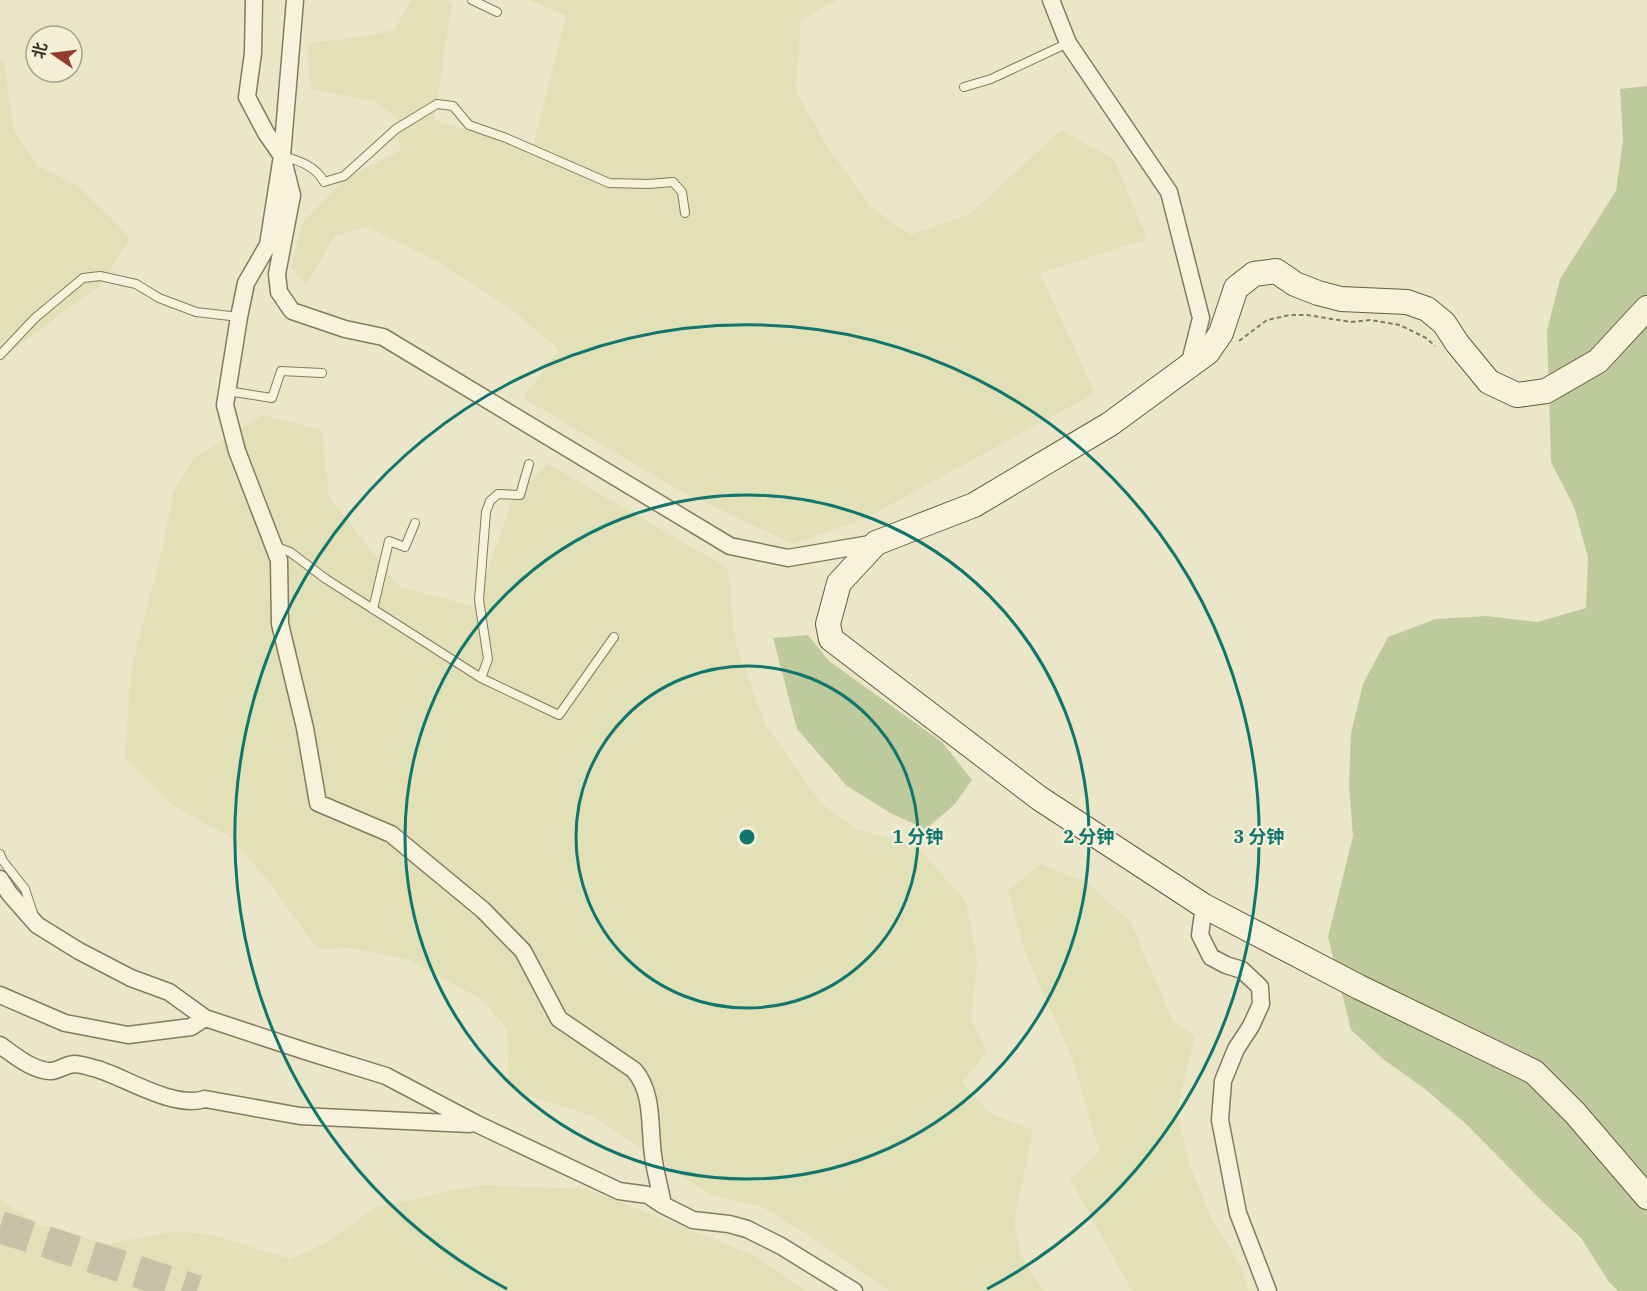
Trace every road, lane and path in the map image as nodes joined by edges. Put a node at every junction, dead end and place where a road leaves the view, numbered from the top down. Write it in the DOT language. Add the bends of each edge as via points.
graph roads {
  1 [pos="254,0"];
  2 [pos="295,0"];
  3 [pos="472,0"];
  4 [pos="1051,0"];
  5 [pos="497,12"];
  6 [pos="1068,43"];
  7 [pos="964,87"];
  8 [pos="282,156"];
  9 [pos="685,213"];
  10 [pos="1647,308"];
  11 [pos="239,317"];
  12 [pos="1235,344"];
  13 [pos="1442,353"];
  14 [pos="0,355"];
  15 [pos="1189,366"];
  16 [pos="322,373"];
  17 [pos="227,391"];
  18 [pos="529,464"];
  19 [pos="415,523"];
  20 [pos="876,543"];
  21 [pos="274,546"];
  22 [pos="373,609"];
  23 [pos="614,637"];
  24 [pos="481,678"];
  25 [pos="0,854"];
  26 [pos="0,879"];
  27 [pos="1204,906"];
  28 [pos="38,925"];
  29 [pos="0,995"];
  30 [pos="205,1018"];
  31 [pos="0,1045"];
  32 [pos="477,1124"];
  33 [pos="1647,1197"];
  34 [pos="663,1205"];
  35 [pos="854,1291"];
  36 [pos="1268,1291"];
  1 -- 8 [label="street" via="248,97"];
  2 -- 8 [label="street"];
  3 -- 5 [label="lane"];
  4 -- 6 [label="street"];
  6 -- 7 [label="lane" via="991,79"];
  6 -- 15 [label="street" via="1169,192 1201,318"];
  8 -- 9 [label="lane" via="303,162 320,174 324,182 344,176 396,129 436,104 453,106 469,125 609,183 673,182 682,192"];
  8 -- 11 [label="street" via="268,245 246,283"];
  8 -- 20 [label="street" via="292,195 277,274 279,292 292,311 383,337 730,546 788,558"];
  10 -- 15 [label="street" via="1598,362 1546,391 1517,395 1489,382 1444,323 1427,309 1407,302 1341,299 1295,284 1276,271 1254,274 1236,288 1221,333 1208,352"];
  11 -- 14 [label="lane" via="196,312 136,284 99,276 83,278 35,318"];
  11 -- 17 [label="street"];
  12 -- 13 [label="path" via="1267,320 1307,315 1400,325 1426,338"];
  15 -- 20 [label="street" via="1110,424 974,505"];
  16 -- 17 [label="lane" via="281,371 272,398"];
  17 -- 21 [label="street" via="225,405 237,451"];
  18 -- 24 [label="lane" via="520,495 498,494 486,512 479,600 488,658"];
  19 -- 22 [label="lane" via="405,547 389,541"];
  20 -- 27 [label="street" via="839,583 828,624 831,639 1040,798"];
  21 -- 22 [label="lane" via="290,552"];
  21 -- 34 [label="street" via="279,560 280,624 318,803 391,834 483,910 523,951 560,1019 642,1079"];
  22 -- 24 [label="lane"];
  23 -- 24 [label="lane" via="559,715"];
  25 -- 28 [label="lane" via="25,889"];
  26 -- 28 [label="street"];
  27 -- 33 [label="street" via="1534,1072"];
  27 -- 36 [label="street" via="1200,935 1211,957 1242,970 1260,987 1261,1004 1223,1081 1220,1120 1238,1213"];
  28 -- 30 [label="street" via="131,978 169,992"];
  29 -- 30 [label="street" via="65,1023 128,1035 191,1027"];
  30 -- 32 [label="street" via="386,1076"];
  31 -- 32 [label="street" via="21,1061 43,1070 53,1072 74,1064 97,1069 162,1096 196,1102 205,1099 300,1116"];
  32 -- 34 [label="street" via="619,1191 648,1195"];
  34 -- 35 [label="street" via="693,1220 747,1229"];
}
